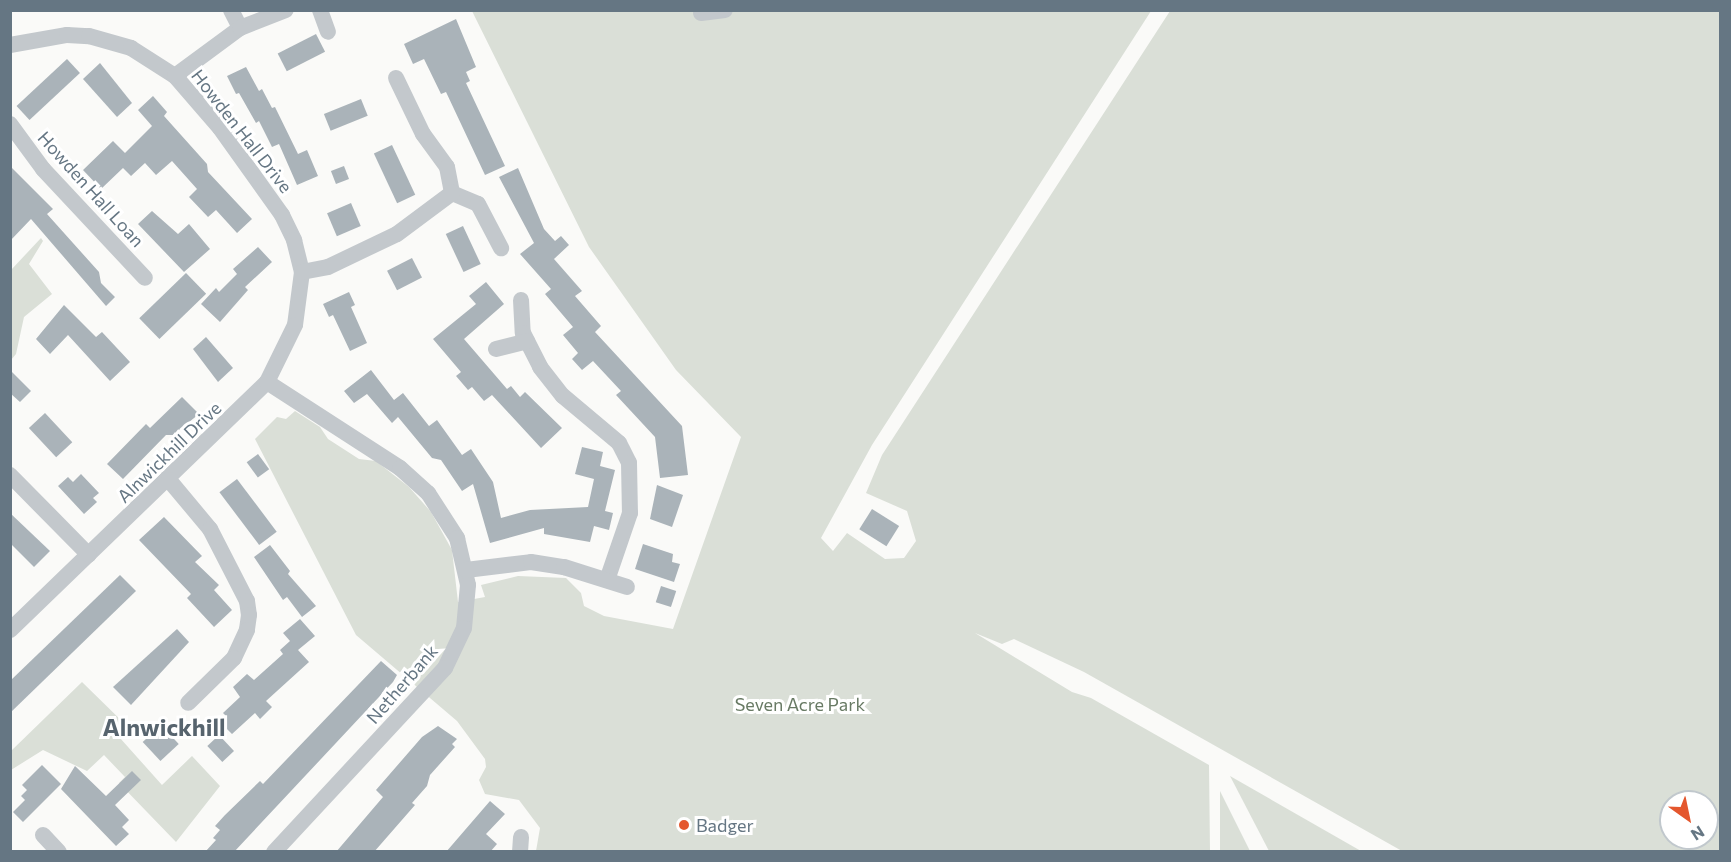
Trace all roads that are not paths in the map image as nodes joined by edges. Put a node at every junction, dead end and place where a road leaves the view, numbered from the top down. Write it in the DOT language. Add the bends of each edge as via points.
graph roads {
  1 [pos="231,10"];
  2 [pos="286,10"];
  3 [pos="320,10"];
  4 [pos="725,10"];
  5 [pos="701,13"];
  6 [pos="240,28"];
  7 [pos="328,32"];
  8 [pos="10,45"];
  9 [pos="175,76"];
  10 [pos="396,78"];
  11 [pos="10,124"];
  12 [pos="452,193"];
  13 [pos="501,248"];
  14 [pos="302,272"];
  15 [pos="145,278"];
  16 [pos="521,300"];
  17 [pos="527,341"];
  18 [pos="496,349"];
  19 [pos="267,382"];
  20 [pos="10,475"];
  21 [pos="169,480"];
  22 [pos="89,555"];
  23 [pos="466,570"];
  24 [pos="607,580"];
  25 [pos="627,587"];
  26 [pos="10,630"];
  27 [pos="188,703"];
  28 [pos="43,835"];
  29 [pos="58,851"];
  30 [pos="274,852"];
  1 -- 6 [label="street"];
  2 -- 6 [label="street"];
  3 -- 7 [label="street"];
  4 -- 5 [label="street"];
  6 -- 9 [label="street"];
  8 -- 9 [label="street, Howden Hall Drive" via="67,35 89,36 131,48"];
  9 -- 14 [label="street, Howden Hall Drive" via="220,128 282,215 294,240"];
  10 -- 12 [label="street" via="423,134 447,167"];
  11 -- 15 [label="street, Howden Hall Loan" via="43,169"];
  12 -- 13 [label="street" via="478,204"];
  12 -- 14 [label="street" via="397,234 328,267"];
  14 -- 19 [label="street, Alnwickhill Drive" via="295,325"];
  16 -- 17 [label="street"];
  17 -- 18 [label="street"];
  17 -- 24 [label="street" via="540,367 563,396 608,432 629,463 630,513"];
  19 -- 21 [label="street, Alnwickhill Drive"];
  19 -- 23 [label="street, Netherbank" via="414,479 428,493 457,538"];
  20 -- 22 [label="street"];
  21 -- 22 [label="street, Alnwickhill Drive"];
  21 -- 27 [label="street" via="210,529 247,601 249,615 247,630 234,658"];
  22 -- 26 [label="street, Alnwickhill Drive"];
  23 -- 24 [label="street" via="531,562"];
  23 -- 30 [label="street, Netherbank" via="464,628 445,668"];
  24 -- 25 [label="street"];
  28 -- 29 [label="street"];
}
